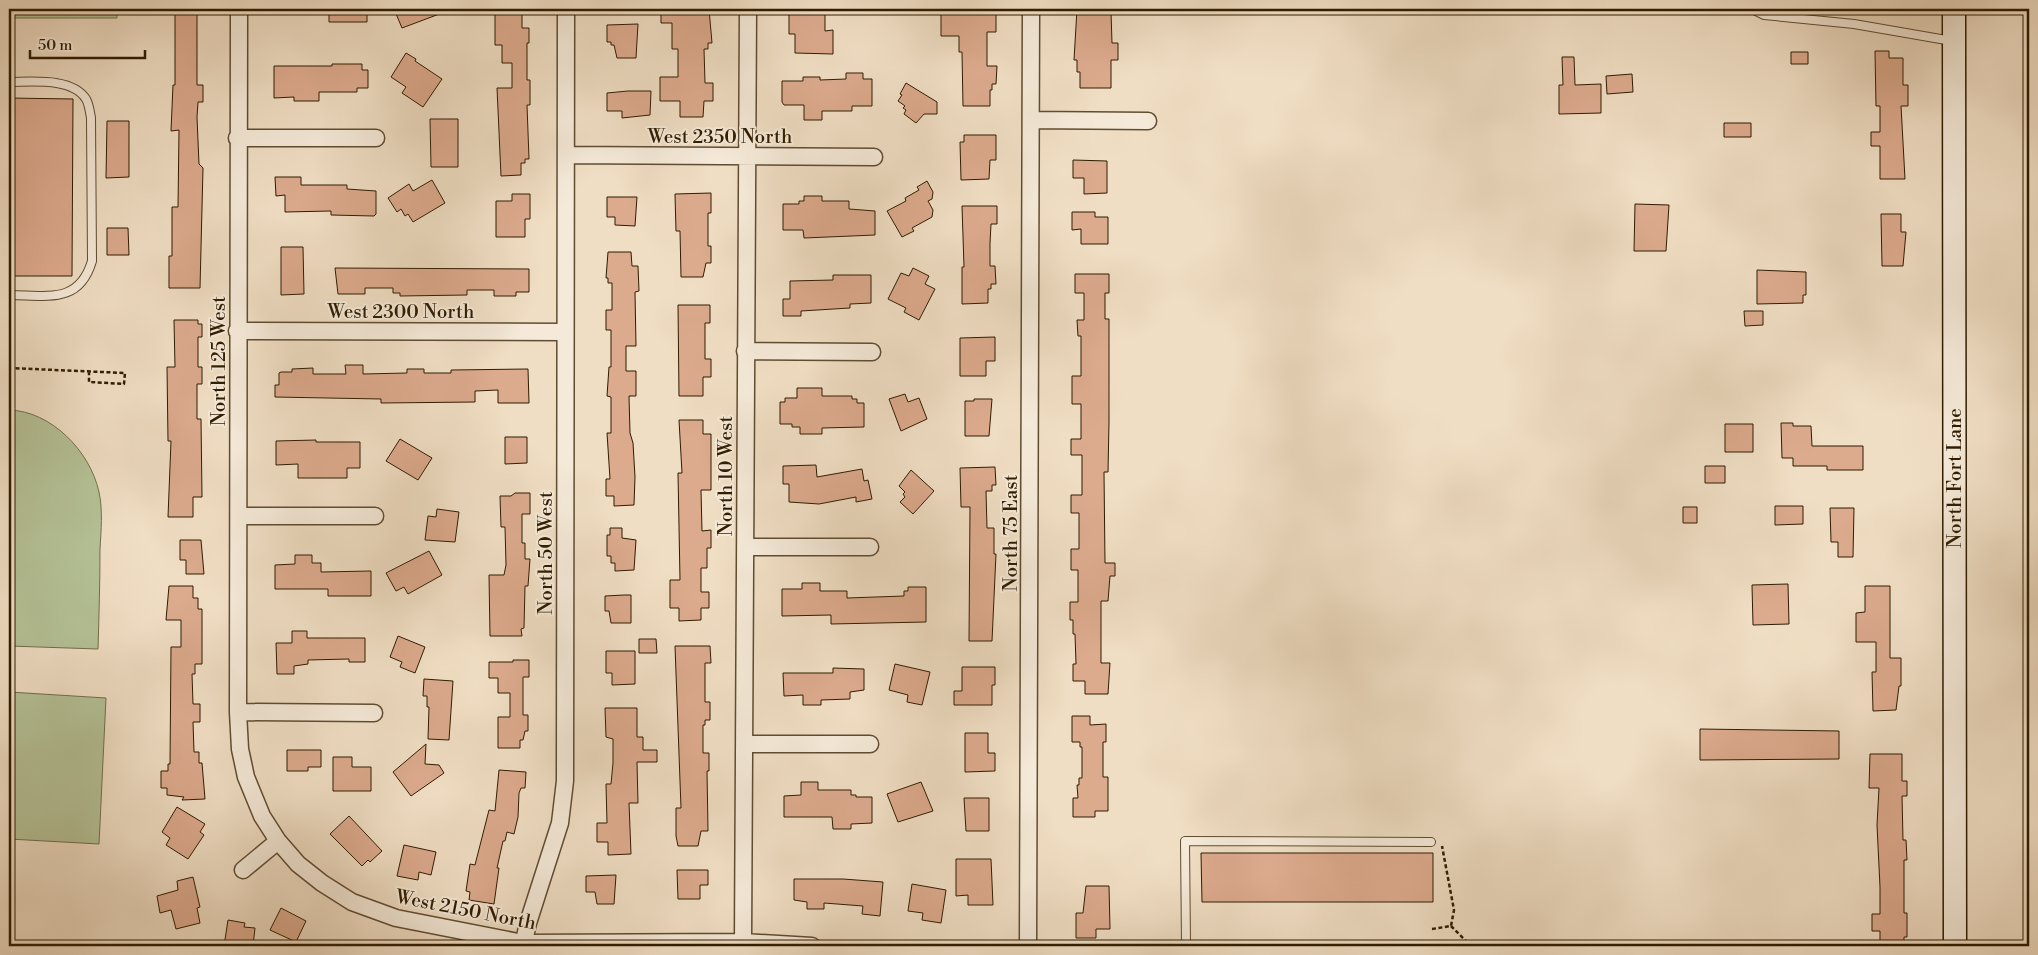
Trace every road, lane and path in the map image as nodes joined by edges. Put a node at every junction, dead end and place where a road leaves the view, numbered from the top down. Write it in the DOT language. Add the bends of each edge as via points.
graph roads {
  1 [pos="239,9"];
  2 [pos="566,9"];
  3 [pos="748,9"];
  4 [pos="1031,9"];
  5 [pos="1752,9"];
  6 [pos="1954,9"];
  7 [pos="1954,41"];
  8 [pos="9,82"];
  9 [pos="1031,120"];
  10 [pos="1148,121"];
  11 [pos="238,138"];
  12 [pos="376,138"];
  13 [pos="566,154"];
  14 [pos="746,155"];
  15 [pos="874,157"];
  16 [pos="9,295"];
  17 [pos="237,330"];
  18 [pos="566,332"];
  19 [pos="745,351"];
  20 [pos="872,352"];
  21 [pos="9,368"];
  22 [pos="89,371"];
  23 [pos="239,516"];
  24 [pos="375,516"];
  25 [pos="745,547"];
  26 [pos="870,547"];
  27 [pos="238,712"];
  28 [pos="374,713"];
  29 [pos="745,744"];
  30 [pos="870,744"];
  31 [pos="278,841"];
  32 [pos="1431,842"];
  33 [pos="243,870"];
  34 [pos="1451,926"];
  35 [pos="1432,929"];
  36 [pos="743,942"];
  37 [pos="523,944"];
  38 [pos="791,945"];
  39 [pos="812,946"];
  40 [pos="1028,946"];
  41 [pos="1186,946"];
  42 [pos="1471,946"];
  43 [pos="1955,946"];
  1 -- 11 [label="street, North 125 West"];
  2 -- 13 [label="street, North 50 West"];
  3 -- 14 [label="street, North 10 West"];
  4 -- 9 [label="street, North 75 East"];
  5 -- 7 [label="lane" via="1764,15 1854,24"];
  6 -- 7 [label="street, North Fort Lane"];
  7 -- 43 [label="street, North Fort Lane"];
  8 -- 16 [label="lane" via="60,84 77,90 86,100 91,118 92,261 89,272 76,290 59,296"];
  9 -- 10 [label="street"];
  9 -- 40 [label="street, North 75 East"];
  11 -- 12 [label="street"];
  11 -- 17 [label="street, North 125 West"];
  13 -- 14 [label="street, West 2350 North"];
  13 -- 18 [label="street, North 50 West"];
  14 -- 15 [label="street, West 2350 North"];
  14 -- 19 [label="street, North 10 West"];
  17 -- 18 [label="street, West 2300 North"];
  17 -- 23 [label="street, North 125 West"];
  18 -- 37 [label="street, North 50 West" via="566,781 560,822"];
  19 -- 20 [label="street"];
  19 -- 25 [label="street, North 10 West"];
  21 -- 22 [label="path"];
  22 -- 22 [label="path" via="125,373 124,384 89,382"];
  23 -- 24 [label="street"];
  23 -- 27 [label="street, North 125 West"];
  25 -- 26 [label="street"];
  25 -- 29 [label="street, North 10 West"];
  27 -- 28 [label="street"];
  27 -- 31 [label="street, West 2150 North" via="240,749 246,777 262,816"];
  29 -- 30 [label="street"];
  29 -- 36 [label="street, North 10 West"];
  31 -- 33 [label="street"];
  31 -- 37 [label="street, West 2150 North" via="298,864 352,902 396,918"];
  32 -- 34 [label="path" via="1442,846 1454,910"];
  32 -- 41 [label="lane" via="1186,841"];
  34 -- 35 [label="path"];
  34 -- 42 [label="path"];
  36 -- 37 [label="street, West 2150 North"];
  36 -- 38 [label="street, West 2150 North"];
  38 -- 39 [label="street, West 2150 North"];
}
